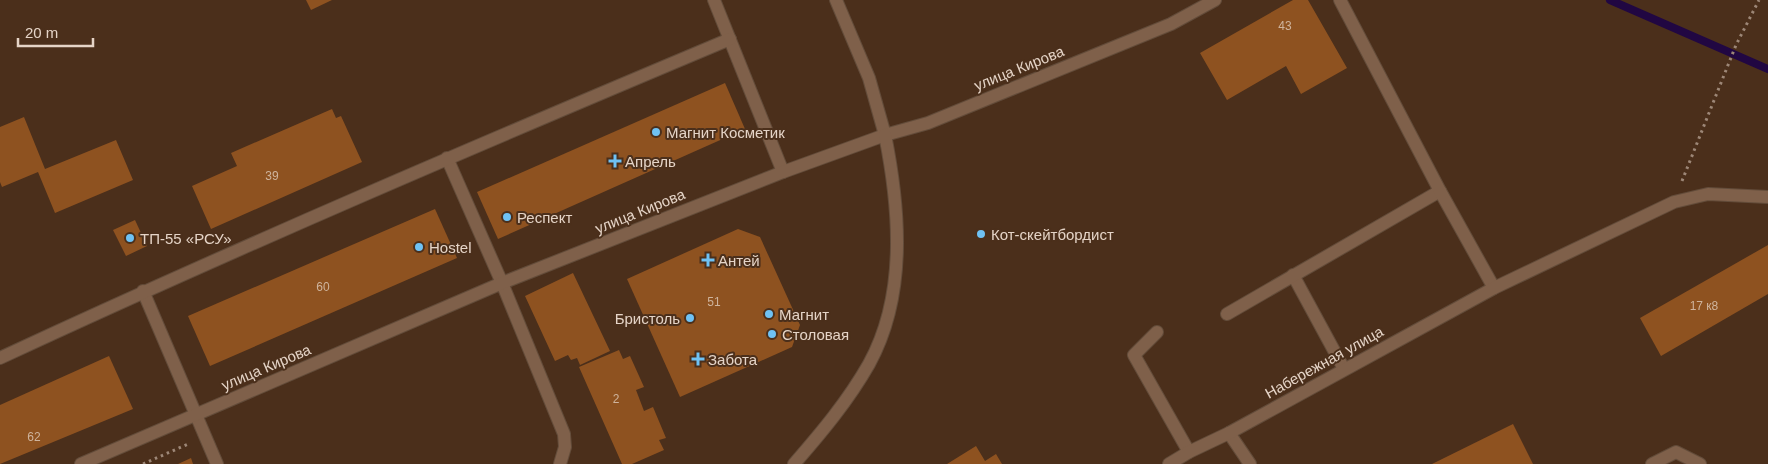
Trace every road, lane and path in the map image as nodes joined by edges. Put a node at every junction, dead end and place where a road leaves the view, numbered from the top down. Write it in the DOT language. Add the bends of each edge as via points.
graph roads {
  1 [pos="714,0"];
  2 [pos="836,0"];
  3 [pos="1215,0"];
  4 [pos="1340,0"];
  5 [pos="1759,0"];
  6 [pos="730,39"];
  7 [pos="885,134"];
  8 [pos="447,158"];
  9 [pos="784,172"];
  10 [pos="1440,191"];
  11 [pos="1768,197"];
  12 [pos="1674,202"];
  13 [pos="1292,275"];
  14 [pos="502,283"];
  15 [pos="1494,288"];
  16 [pos="143,292"];
  17 [pos="1227,314"];
  18 [pos="1157,332"];
  19 [pos="0,358"];
  20 [pos="1344,369"];
  21 [pos="196,416"];
  22 [pos="1229,433"];
  23 [pos="205,437"];
  24 [pos="1189,452"];
  25 [pos="81,464"];
  26 [pos="143,464"];
  27 [pos="217,464"];
  28 [pos="560,464"];
  29 [pos="794,464"];
  30 [pos="1168,464"];
  31 [pos="1250,464"];
  32 [pos="1652,464"];
  33 [pos="1700,464"];
  1 -- 6 [label="street"];
  2 -- 7 [label="street" via="869,78"];
  3 -- 7 [label="street, улица Кирова" via="1162,28 928,123"];
  4 -- 10 [label="street"];
  5 -- 12 [label="path" via="1736,45"];
  6 -- 8 [label="street"];
  6 -- 9 [label="street"];
  7 -- 9 [label="street, улица Кирова"];
  7 -- 29 [label="street" via="894,190 896,230 897,265 892,301 881,336 861,377 825,429"];
  8 -- 14 [label="street"];
  8 -- 16 [label="street"];
  9 -- 14 [label="street, улица Кирова"];
  10 -- 13 [label="street"];
  10 -- 15 [label="street"];
  11 -- 12 [label="street, Набережная улица" via="1708,194"];
  12 -- 15 [label="street, Набережная улица"];
  13 -- 17 [label="street"];
  13 -- 20 [label="street"];
  14 -- 21 [label="street, улица Кирова"];
  14 -- 28 [label="street" via="564,434 565,447"];
  15 -- 20 [label="street, Набережная улица"];
  16 -- 19 [label="street"];
  16 -- 21 [label="street"];
  18 -- 24 [label="street" via="1134,355"];
  20 -- 22 [label="street, Набережная улица"];
  21 -- 23 [label="street"];
  21 -- 25 [label="street, улица Кирова"];
  22 -- 24 [label="street, Набережная улица"];
  22 -- 31 [label="street"];
  23 -- 26 [label="path"];
  23 -- 27 [label="street"];
  24 -- 30 [label="street, Набережная улица"];
  32 -- 33 [label="street" via="1676,452"];
}
